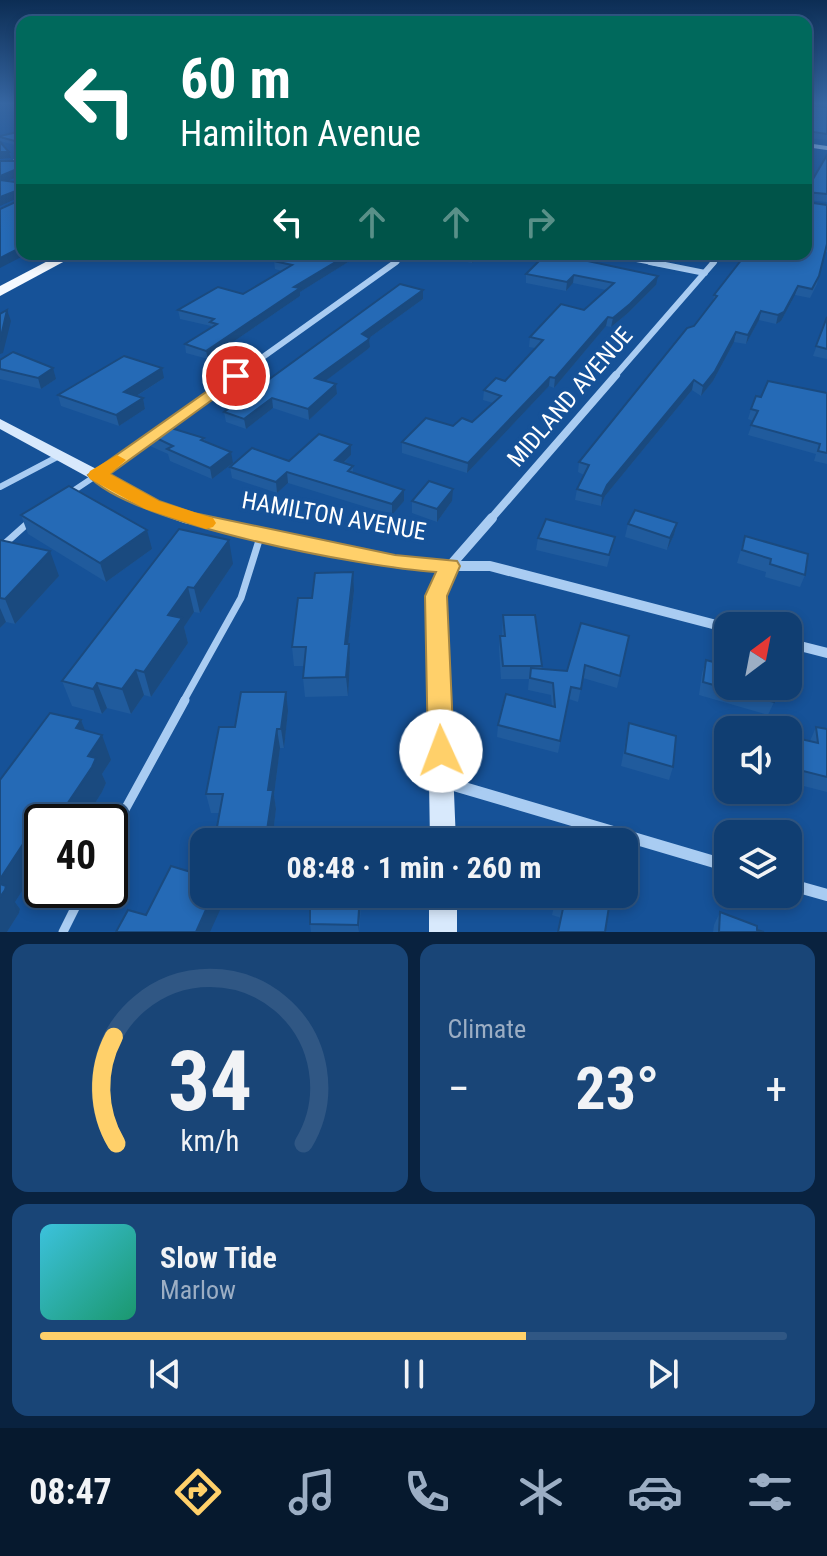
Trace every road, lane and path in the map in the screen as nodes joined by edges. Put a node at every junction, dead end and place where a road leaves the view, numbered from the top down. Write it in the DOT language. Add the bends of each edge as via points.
graph roads {
  1 [pos="60,260"];
  2 [pos="399,260"];
  3 [pos="639,260"];
  4 [pos="716,260"];
  5 [pos="705,273"];
  6 [pos="0,292"];
  7 [pos="0,423"];
  8 [pos="59,456"];
  9 [pos="97,475"];
  10 [pos="0,487"];
  11 [pos="66,495"];
  12 [pos="32,519"];
  13 [pos="261,534"];
  14 [pos="0,548"];
  15 [pos="450,566"];
  16 [pos="714,624"];
  17 [pos="802,647"];
  18 [pos="827,653"];
  19 [pos="442,781"];
  20 [pos="126,804"];
  21 [pos="443,828"];
  22 [pos="714,862"];
  23 [pos="802,888"];
  24 [pos="827,895"];
  25 [pos="75,908"];
  26 [pos="443,908"];
  27 [pos="63,932"];
  28 [pos="443,932"];
  1 -- 6 [label="main road"];
  2 -- 9 [label="street"];
  3 -- 5 [label="street"];
  4 -- 5 [label="street, MIDLAND AVENUE"];
  5 -- 15 [label="street, MIDLAND AVENUE"];
  7 -- 8 [label="street, HAMILTON AVENUE"];
  8 -- 9 [label="street, HAMILTON AVENUE"];
  8 -- 10 [label="lane"];
  9 -- 11 [label="lane"];
  9 -- 13 [label="street, HAMILTON AVENUE" via="176,514"];
  12 -- 14 [label="lane"];
  13 -- 15 [label="street, HAMILTON AVENUE" via="395,562"];
  13 -- 20 [label="lane" via="256,567 242,602"];
  15 -- 16 [label="street" via="490,566"];
  15 -- 19 [label="street, HAMILTON AVENUE" via="436,596"];
  17 -- 18 [label="street"];
  19 -- 21 [label="street, HAMILTON AVENUE"];
  19 -- 22 [label="street"];
  23 -- 24 [label="street"];
  25 -- 27 [label="lane"];
  26 -- 28 [label="street"];
}
